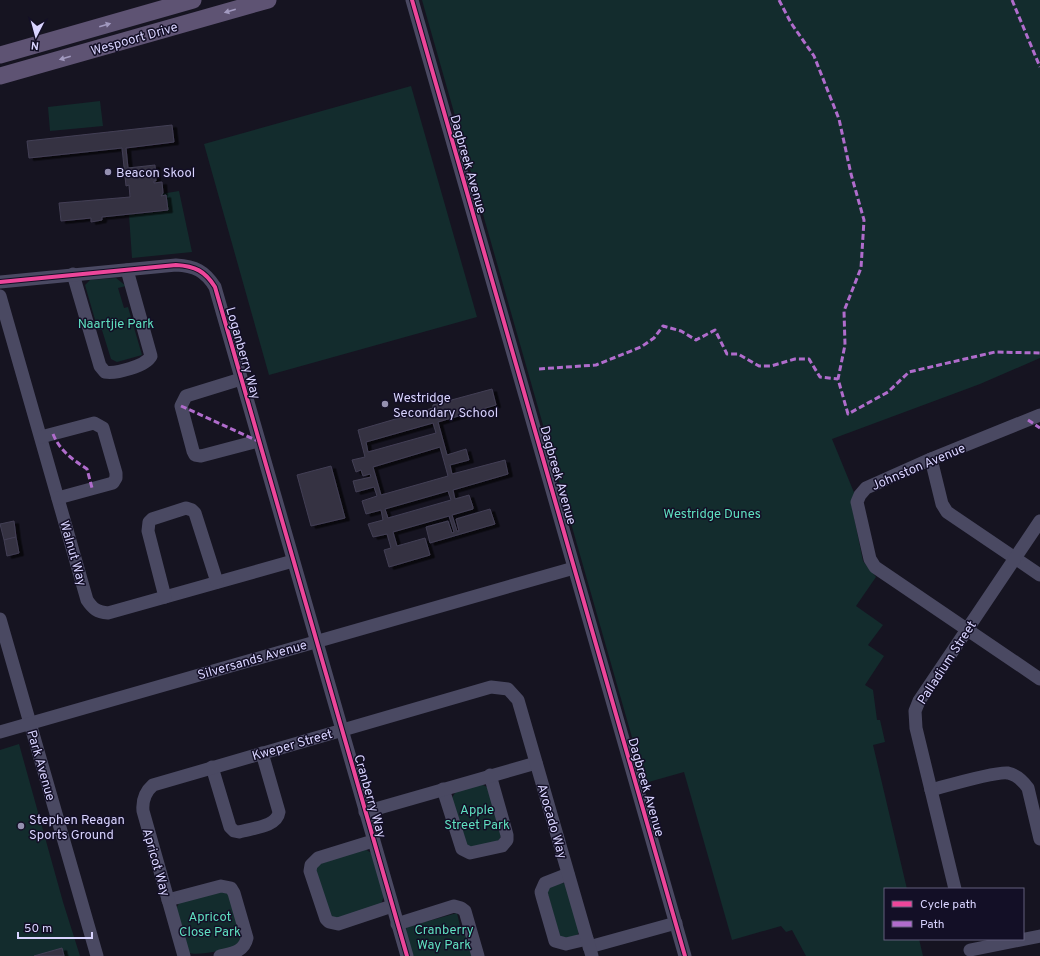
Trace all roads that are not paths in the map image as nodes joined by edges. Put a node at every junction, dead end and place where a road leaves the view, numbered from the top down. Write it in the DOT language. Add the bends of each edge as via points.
graph roads {
  1 [pos="193,0"];
  2 [pos="268,0"];
  3 [pos="412,0"];
  4 [pos="0,55"];
  5 [pos="0,76"];
  6 [pos="127,270"];
  7 [pos="73,274"];
  8 [pos="0,282"];
  9 [pos="0,296"];
  10 [pos="241,379"];
  11 [pos="1040,416"];
  12 [pos="41,437"];
  13 [pos="258,441"];
  14 [pos="931,459"];
  15 [pos="58,498"];
  16 [pos="1040,521"];
  17 [pos="1015,558"];
  18 [pos="293,561"];
  19 [pos="574,568"];
  20 [pos="1040,575"];
  21 [pos="217,582"];
  22 [pos="165,597"];
  23 [pos="0,619"];
  24 [pos="967,629"];
  25 [pos="316,641"];
  26 [pos="1040,678"];
  27 [pos="508,690"];
  28 [pos="30,723"];
  29 [pos="341,730"];
  30 [pos="0,732"];
  31 [pos="262,753"];
  32 [pos="536,763"];
  33 [pos="212,767"];
  34 [pos="490,775"];
  35 [pos="443,789"];
  36 [pos="931,790"];
  37 [pos="147,791"];
  38 [pos="365,812"];
  39 [pos="1040,839"];
  40 [pos="373,841"];
  41 [pos="568,874"];
  42 [pos="955,888"];
  43 [pos="168,900"];
  44 [pos="392,906"];
  45 [pos="676,923"];
  46 [pos="397,924"];
  47 [pos="1040,936"];
  48 [pos="1024,939"];
  49 [pos="1017,940"];
  50 [pos="589,947"];
  51 [pos="970,948"];
  52 [pos="97,956"];
  53 [pos="184,956"];
  54 [pos="220,956"];
  55 [pos="406,956"];
  56 [pos="478,956"];
  57 [pos="685,956"];
  4 -- 1 [label="main road, Wespoort Drive, one-way"];
  2 -- 5 [label="main road, Wespoort Drive, one-way"];
  3 -- 19 [label="street, Dagbreek Avenue"];
  6 -- 7 [label="street, Loganberry Way"];
  6 -- 7 [label="street" via="151,356 144,363 114,373 105,372 100,366"];
  6 -- 10 [label="street, Loganberry Way" via="176,265 201,270 215,287"];
  7 -- 8 [label="street, Loganberry Way"];
  9 -- 12 [label="street, Walnut Way"];
  10 -- 13 [label="street, Loganberry Way"];
  10 -- 13 [label="street" via="186,396 182,400 181,406 193,451 201,456"];
  11 -- 14 [label="street, Johnston Avenue"];
  12 -- 15 [label="street, Walnut Way"];
  12 -- 15 [label="street" via="94,423 99,425 103,428 116,473 112,483"];
  13 -- 18 [label="street, Loganberry Way"];
  14 -- 17 [label="street" via="943,508"];
  14 -- 24 [label="street, Johnston Avenue" via="866,488 857,502 870,559 875,567"];
  15 -- 22 [label="street, Walnut Way" via="87,600 93,608 108,613"];
  16 -- 17 [label="street, Palladium Street"];
  17 -- 20 [label="street"];
  17 -- 24 [label="street, Palladium Street"];
  18 -- 21 [label="street, Walnut Way"];
  18 -- 25 [label="street, Loganberry Way"];
  19 -- 25 [label="street, Silversands Avenue"];
  19 -- 45 [label="street, Dagbreek Avenue"];
  21 -- 22 [label="street, Walnut Way"];
  21 -- 22 [label="street" via="195,513 186,508 149,522 148,531"];
  23 -- 28 [label="street, Park Avenue"];
  24 -- 26 [label="street, Johnston Avenue"];
  24 -- 36 [label="street, Palladium Street" via="915,711 916,728"];
  25 -- 28 [label="street, Silversands Avenue"];
  25 -- 29 [label="street, Cranberry Way"];
  27 -- 29 [label="street, Kweper Street" via="491,687"];
  27 -- 32 [label="street, Avocado Way" via="518,700"];
  28 -- 30 [label="street, Silversands Avenue"];
  28 -- 52 [label="street, Park Avenue"];
  29 -- 31 [label="street, Kweper Street"];
  29 -- 38 [label="street, Cranberry Way"];
  31 -- 33 [label="street, Kweper Street"];
  31 -- 33 [label="street" via="279,812 273,823 234,831 230,827"];
  32 -- 34 [label="street"];
  32 -- 41 [label="street, Avocado Way"];
  33 -- 37 [label="street, Kweper Street" via="153,785"];
  34 -- 35 [label="street"];
  34 -- 35 [label="street" via="507,835 506,843 502,846 470,853 462,849"];
  35 -- 38 [label="street"];
  36 -- 39 [label="street" via="1001,773 1015,776 1023,780 1028,788"];
  36 -- 42 [label="street, Palladium Street"];
  37 -- 43 [label="street, Apricot Way" via="143,811"];
  38 -- 40 [label="street, Cranberry Way"];
  40 -- 44 [label="street, Cranberry Way"];
  40 -- 44 [label="street" via="318,858 311,865 310,871 329,922 338,924"];
  41 -- 50 [label="street, Avocado Way"];
  41 -- 50 [label="street" via="545,883 542,896 555,941"];
  43 -- 53 [label="street, Apricot Way"];
  43 -- 54 [label="street" via="221,886 231,888 246,943 238,951"];
  44 -- 46 [label="street, Cranberry Way"];
  45 -- 50 [label="street"];
  45 -- 57 [label="street, Dagbreek Avenue"];
  46 -- 55 [label="street, Cranberry Way"];
  46 -- 56 [label="street" via="454,906 461,908 465,911"];
  47 -- 48 [label="street"];
  49 -- 51 [label="street"];
}
